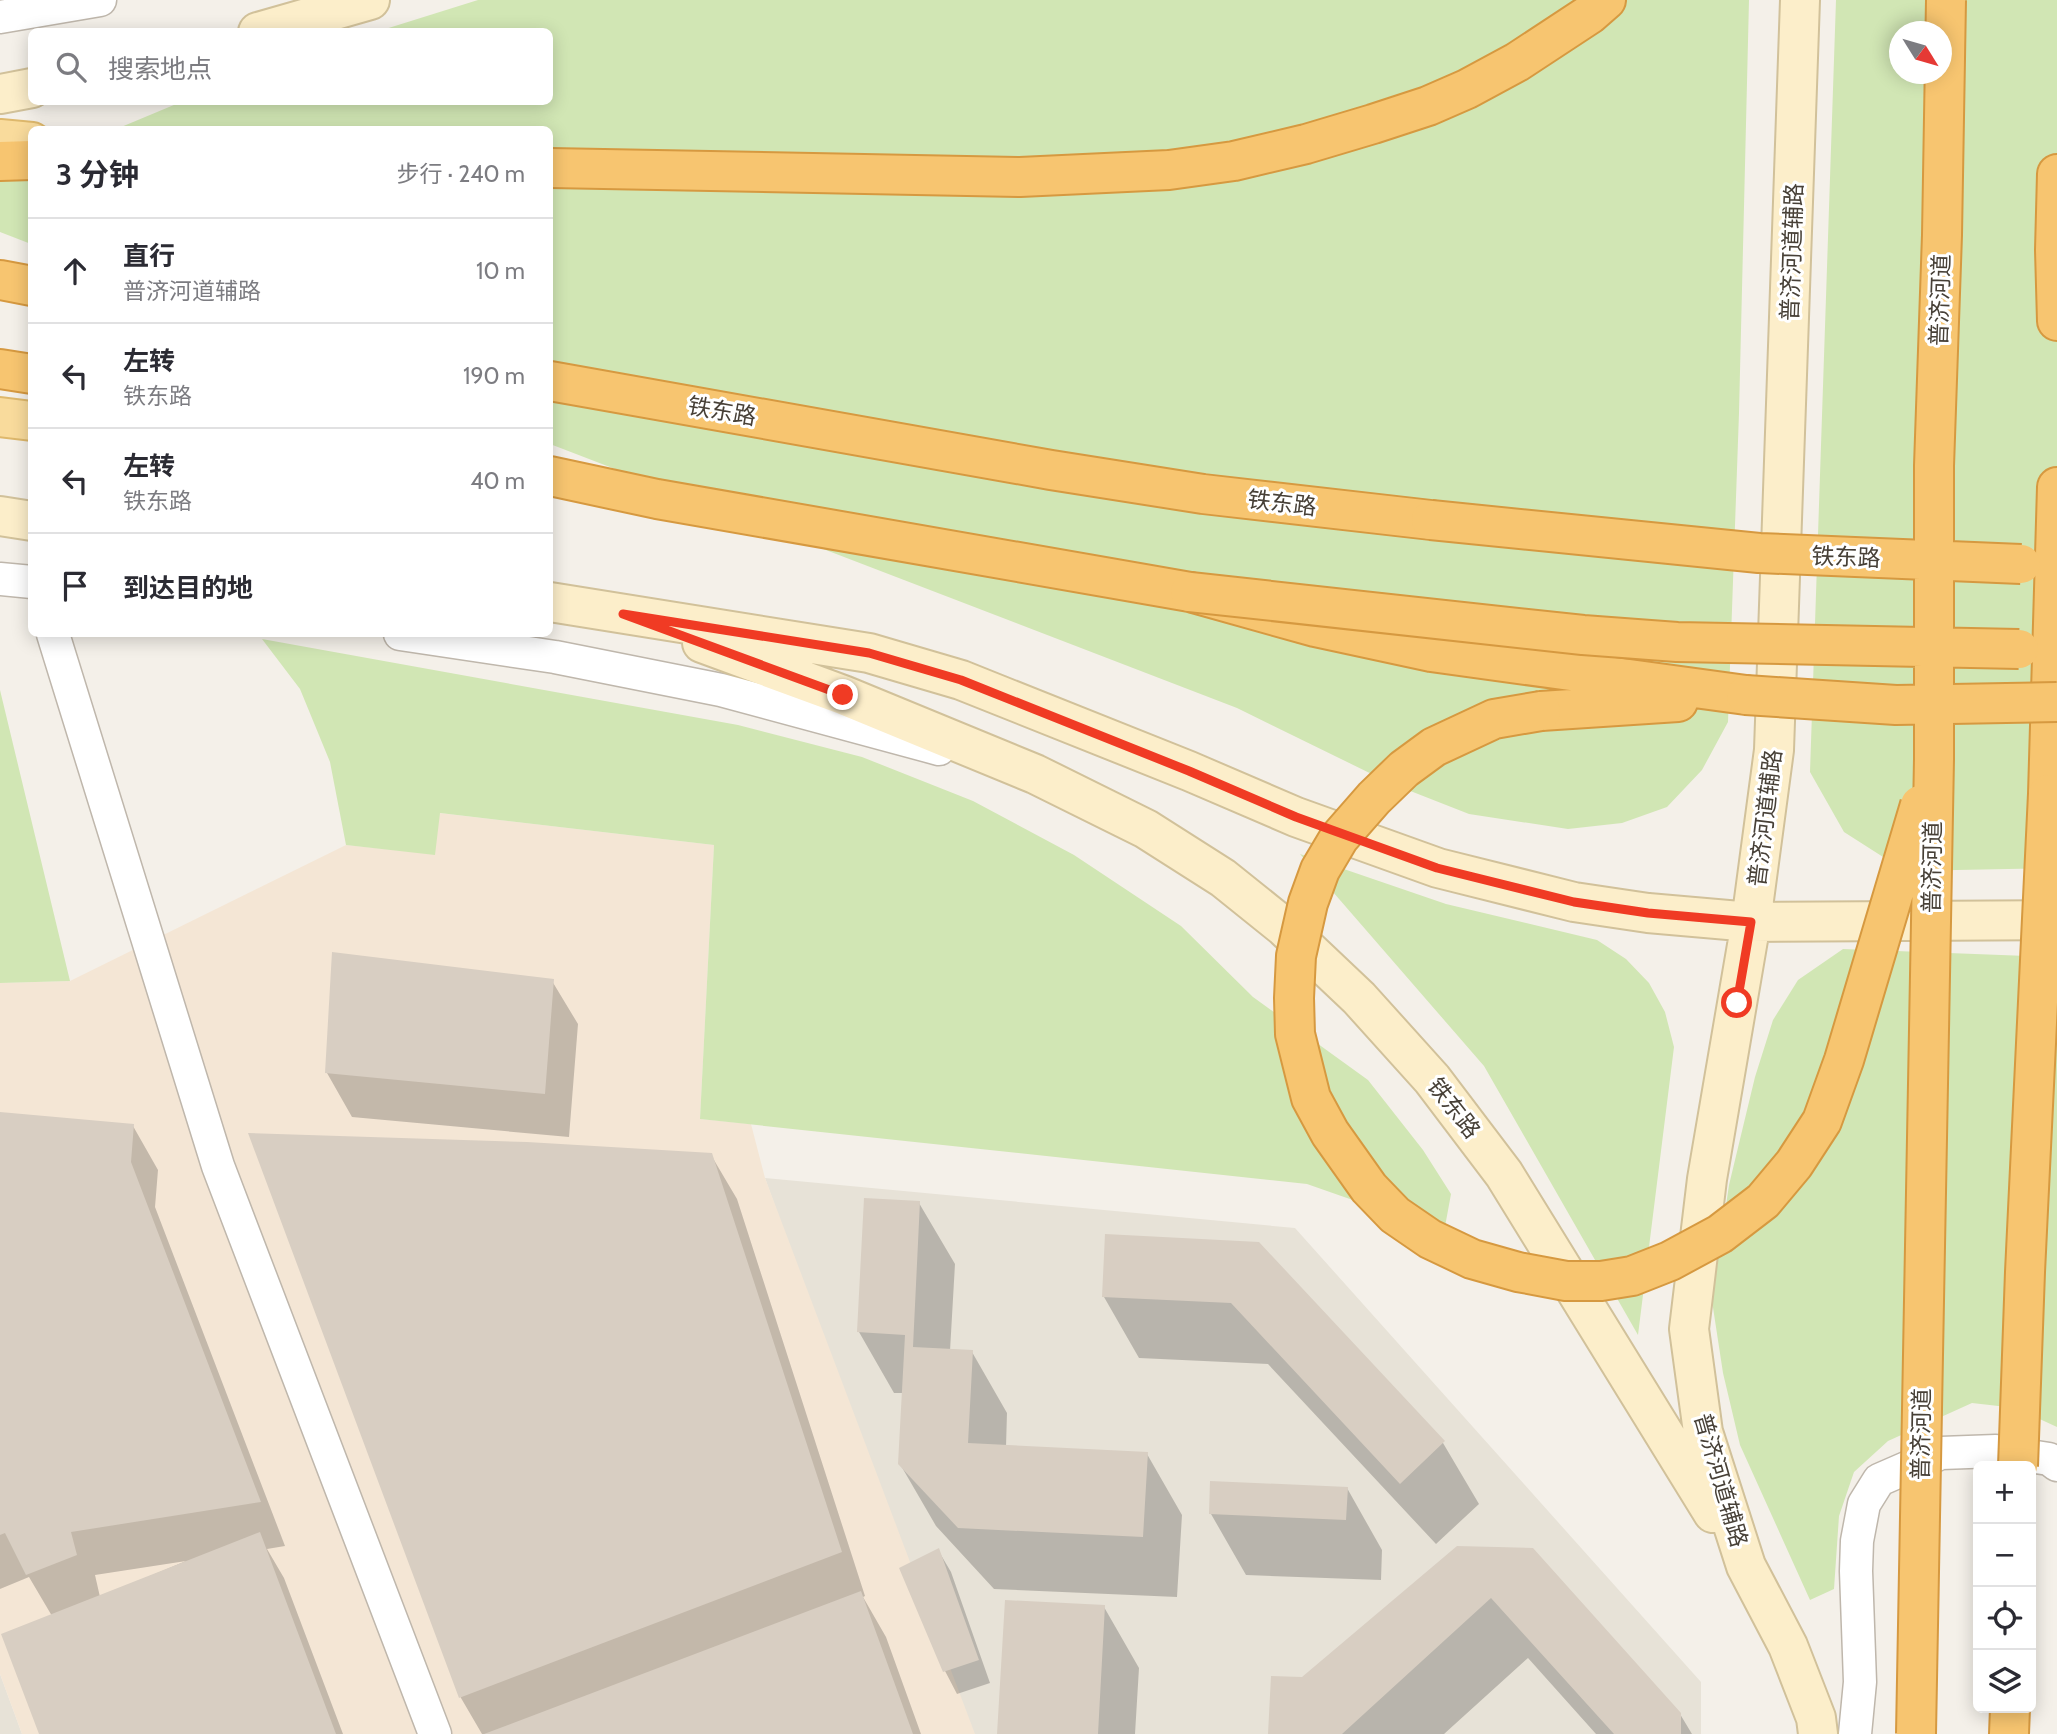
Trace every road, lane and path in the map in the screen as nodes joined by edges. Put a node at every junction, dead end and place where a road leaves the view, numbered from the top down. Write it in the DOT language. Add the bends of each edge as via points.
graph roads {
  1 [pos="100,0"];
  2 [pos="370,0"];
  3 [pos="1606,0"];
  4 [pos="1800,0"];
  5 [pos="1946,0"];
  6 [pos="0,17"];
  7 [pos="272,28"];
  8 [pos="28,89"];
  9 [pos="0,94"];
  10 [pos="0,139"];
  11 [pos="28,142"];
  12 [pos="0,160"];
  13 [pos="28,160"];
  14 [pos="553,168"];
  15 [pos="2057,174"];
  16 [pos="0,280"];
  17 [pos="28,285"];
  18 [pos="2057,321"];
  19 [pos="0,369"];
  20 [pos="28,373"];
  21 [pos="553,382"];
  22 [pos="0,417"];
  23 [pos="28,420"];
  24 [pos="553,477"];
  25 [pos="2057,487"];
  26 [pos="553,488"];
  27 [pos="657,499"];
  28 [pos="0,516"];
  29 [pos="28,520"];
  30 [pos="2039,563"];
  31 [pos="0,579"];
  32 [pos="28,582"];
  33 [pos="1190,592"];
  34 [pos="553,602"];
  35 [pos="623,614"];
  36 [pos="54,637"];
  37 [pos="420,637"];
  38 [pos="2057,648"];
  39 [pos="1746,695"];
  40 [pos="2057,702"];
  41 [pos="1934,759"];
  42 [pos="1035,774"];
  43 [pos="2048,794"];
  44 [pos="2057,836"];
  45 [pos="2057,919"];
  46 [pos="1751,922"];
  47 [pos="2018,1461"];
  48 [pos="2057,1465"];
  49 [pos="1746,1566"];
  50 [pos="2010,1713"];
  51 [pos="435,1734"];
  52 [pos="1818,1734"];
  53 [pos="1855,1734"];
  54 [pos="1916,1734"];
  55 [pos="2009,1734"];
  1 -- 6 [label="street"];
  2 -- 7 [label="street"];
  3 -- 14 [label="highway" via="1517,62 1428,106 1234,161 1169,170 1020,177"];
  4 -- 46 [label="street, 普济河道辅路" via="1774,750"];
  5 -- 41 [label="highway, 普济河道, bridge" via="1934,467"];
  8 -- 9 [label="street"];
  10 -- 11 [label="main road"];
  12 -- 13 [label="highway"];
  15 -- 18 [label="highway"];
  16 -- 17 [label="highway"];
  19 -- 20 [label="highway"];
  21 -- 30 [label="highway, 铁东路, bridge" via="1203,494 1759,553"];
  22 -- 23 [label="main road"];
  24 -- 27 [label="highway"];
  25 -- 43 [label="highway"];
  26 -- 27 [label="main road"];
  27 -- 33 [label="highway"];
  28 -- 29 [label="street"];
  31 -- 32 [label="street"];
  33 -- 38 [label="highway, bridge" via="1677,642"];
  33 -- 39 [label="highway, bridge" via="1315,627 1431,652"];
  34 -- 35 [label="street, 铁东路"];
  35 -- 42 [label="street, 铁东路" via="843,695"];
  35 -- 46 [label="street, 铁东路" via="869,653 961,680 1296,817 1437,868 1574,902"];
  36 -- 51 [label="street" via="218,1166"];
  37 -- 42 [label="street, 铁东路" via="555,657 721,690"];
  39 -- 40 [label="highway, bridge" via="1896,705"];
  39 -- 41 [label="highway, bridge" via="1541,711 1494,719 1434,747 1404,769 1339,838 1320,870 1296,956 1294,998 1295,1034 1311,1098 1369,1188 1395,1215 1430,1239 1472,1259 1518,1272 1566,1281 1601,1281 1632,1276 1670,1261 1720,1234 1763,1201 1822,1121"];
  41 -- 54 [label="highway, 普济河道, bridge"];
  42 -- 49 [label="street, 铁东路" via="1146,829 1223,878 1284,927 1359,998 1432,1079 1504,1174"];
  43 -- 44 [label="highway, bridge"];
  43 -- 47 [label="highway, bridge"];
  45 -- 46 [label="street, 铁东路"];
  46 -- 49 [label="street, 普济河道辅路" via="1707,1180 1689,1329 1703,1432"];
  48 -- 53 [label="street" via="2049,1459 1996,1451 1941,1453 1879,1480 1864,1504 1857,1541 1860,1682"];
  49 -- 52 [label="street, 普济河道辅路" via="1788,1646"];
  50 -- 55 [label="highway"];
}
